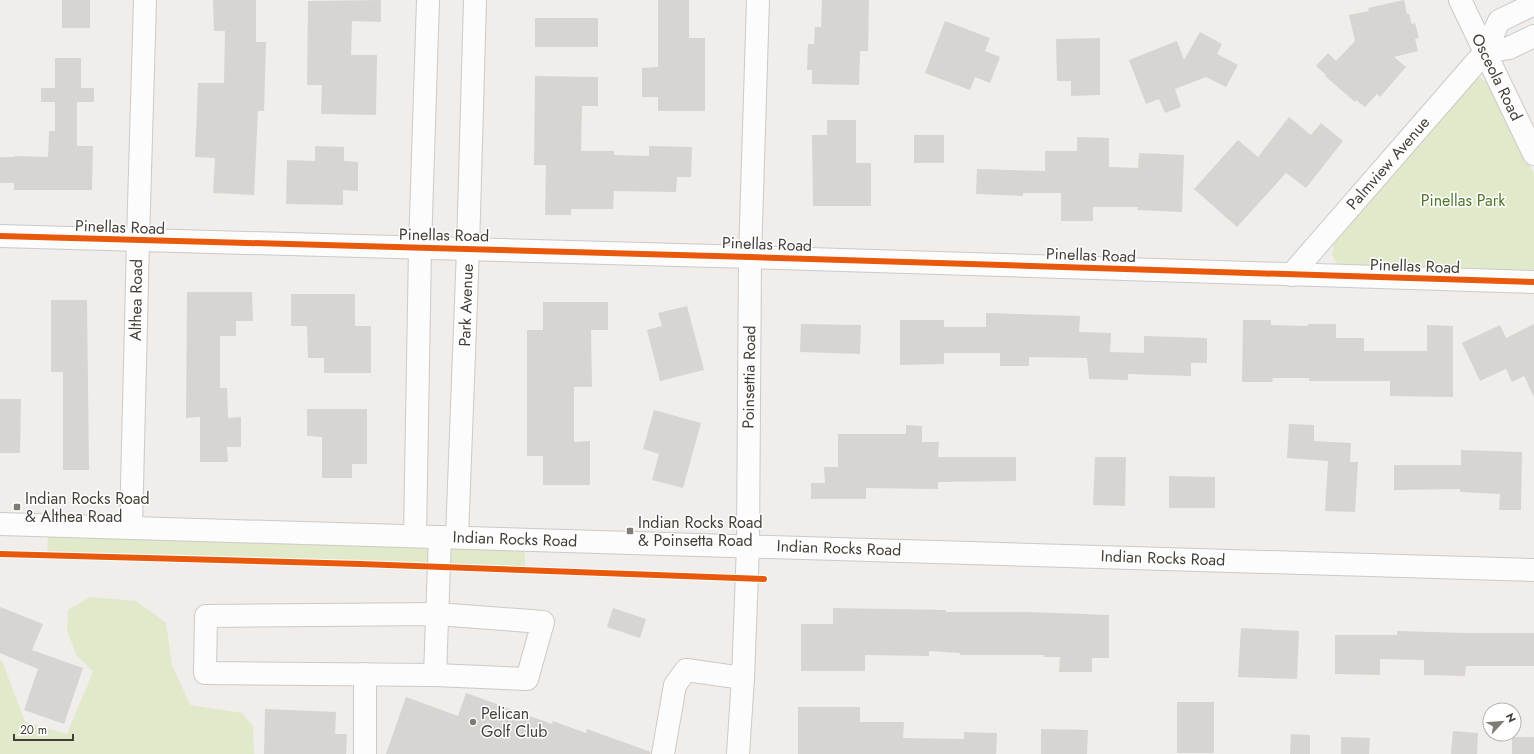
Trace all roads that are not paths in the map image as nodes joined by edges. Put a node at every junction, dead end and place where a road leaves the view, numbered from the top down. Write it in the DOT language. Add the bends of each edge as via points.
graph roads {
  1 [pos="145,0"];
  2 [pos="428,0"];
  3 [pos="475,0"];
  4 [pos="758,0"];
  5 [pos="1460,0"];
  6 [pos="1534,4"];
  7 [pos="1534,36"];
  8 [pos="1485,52"];
  9 [pos="1534,154"];
  10 [pos="0,236"];
  11 [pos="138,240"];
  12 [pos="420,248"];
  13 [pos="468,249"];
  14 [pos="750,257"];
  15 [pos="1291,275"];
  16 [pos="1534,282"];
  17 [pos="0,524"];
  18 [pos="131,528"];
  19 [pos="415,536"];
  20 [pos="448,537"];
  21 [pos="748,546"];
  22 [pos="1534,570"];
  23 [pos="437,614"];
  24 [pos="365,674"];
  25 [pos="435,675"];
  26 [pos="743,678"];
  27 [pos="365,754"];
  28 [pos="663,754"];
  29 [pos="738,754"];
  1 -- 11 [label="street, Althea Road"];
  2 -- 12 [label="street"];
  3 -- 13 [label="street, Park Avenue"];
  4 -- 14 [label="street, Poinsettia Road"];
  5 -- 8 [label="street, Osceola Road"];
  6 -- 8 [label="street, Palmview Avenue" via="1498,21"];
  7 -- 8 [label="street" via="1508,48"];
  8 -- 9 [label="street, Osceola Road"];
  8 -- 15 [label="street, Palmview Avenue"];
  10 -- 11 [label="street, Pinellas Road"];
  11 -- 12 [label="street, Pinellas Road"];
  11 -- 18 [label="street, Althea Road"];
  12 -- 13 [label="street, Pinellas Road"];
  12 -- 19 [label="street"];
  13 -- 14 [label="street, Pinellas Road"];
  13 -- 20 [label="street, Park Avenue"];
  14 -- 15 [label="street, Pinellas Road"];
  14 -- 21 [label="street, Poinsettia Road"];
  15 -- 16 [label="street, Pinellas Road"];
  17 -- 18 [label="street, Indian Rocks Road"];
  18 -- 19 [label="street, Indian Rocks Road"];
  19 -- 20 [label="street, Indian Rocks Road"];
  20 -- 21 [label="street, Indian Rocks Road"];
  20 -- 23 [label="street, Park Avenue"];
  21 -- 22 [label="street, Indian Rocks Road"];
  21 -- 26 [label="street, Poinsettia Road"];
  23 -- 24 [label="street" via="206,616 205,673"];
  23 -- 25 [label="street, Park Avenue"];
  23 -- 25 [label="street" via="543,622 528,679"];
  24 -- 25 [label="street"];
  24 -- 27 [label="street"];
  26 -- 28 [label="street" via="686,670 675,685"];
  26 -- 29 [label="street, Poinsettia Road"];
}
